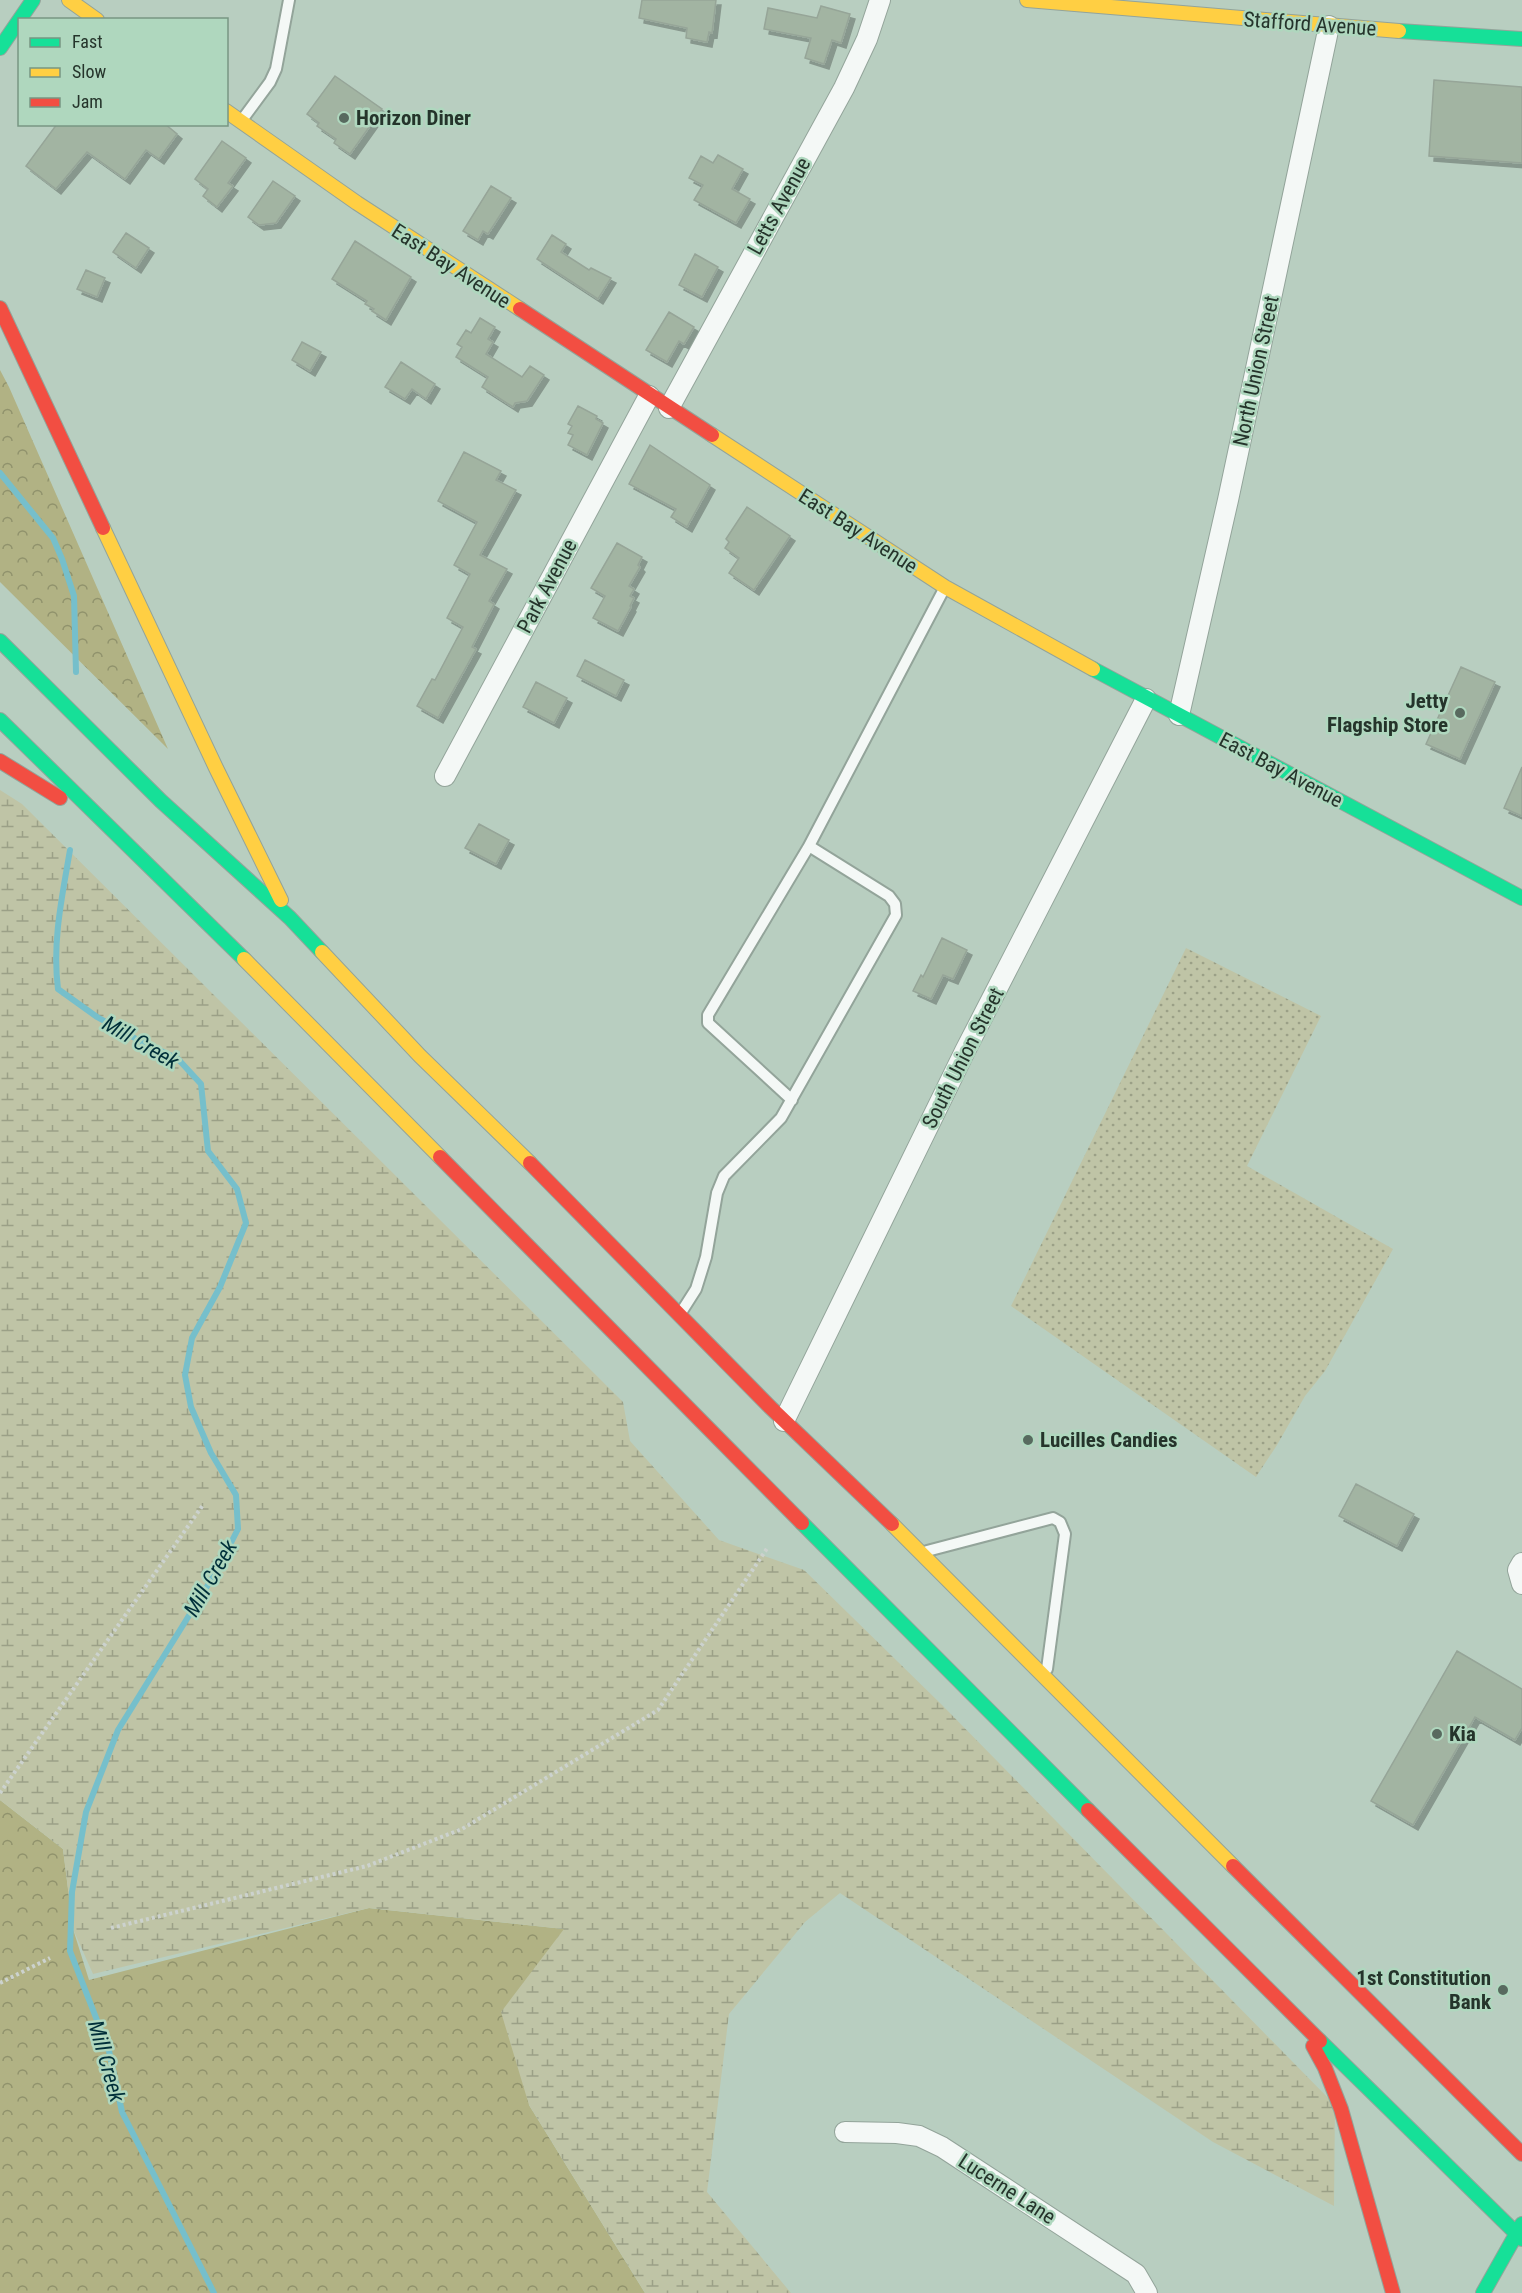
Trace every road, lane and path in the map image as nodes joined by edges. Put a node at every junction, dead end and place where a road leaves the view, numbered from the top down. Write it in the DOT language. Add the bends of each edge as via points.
graph roads {
  1 [pos="33,0"];
  2 [pos="69,0"];
  3 [pos="289,0"];
  4 [pos="880,0"];
  5 [pos="1027,0"];
  6 [pos="21,18"];
  7 [pos="94,18"];
  8 [pos="18,22"];
  9 [pos="1329,26"];
  10 [pos="1522,39"];
  11 [pos="0,48"];
  12 [pos="228,112"];
  13 [pos="241,122"];
  14 [pos="0,308"];
  15 [pos="649,396"];
  16 [pos="669,408"];
  17 [pos="945,587"];
  18 [pos="0,641"];
  19 [pos="1146,699"];
  20 [pos="1179,715"];
  21 [pos="0,720"];
  22 [pos="0,762"];
  23 [pos="445,776"];
  24 [pos="112,829"];
  25 [pos="809,846"];
  26 [pos="1522,898"];
  27 [pos="290,918"];
  28 [pos="792,1100"];
  29 [pos="680,1314"];
  30 [pos="784,1421"];
  31 [pos="203,1505"];
  32 [pos="768,1547"];
  33 [pos="922,1552"];
  34 [pos="1046,1678"];
  35 [pos="0,1792"];
  36 [pos="111,1928"];
  37 [pos="50,1958"];
  38 [pos="0,1983"];
  39 [pos="1303,2025"];
  40 [pos="845,2132"];
  41 [pos="1522,2154"];
  42 [pos="1520,2233"];
  43 [pos="1147,2293"];
  44 [pos="1393,2293"];
  45 [pos="1483,2293"];
  1 -- 6 [label="main road"];
  2 -- 7 [label="main road"];
  3 -- 13 [label="lane" via="276,69"];
  4 -- 16 [label="street, Letts Avenue" via="844,88"];
  5 -- 9 [label="main road, Stafford Avenue"];
  8 -- 11 [label="main road"];
  9 -- 10 [label="main road, Stafford Avenue"];
  9 -- 20 [label="street, North Union Street"];
  12 -- 13 [label="main road, East Bay Avenue"];
  13 -- 15 [label="main road, East Bay Avenue"];
  14 -- 27 [label="main road"];
  15 -- 16 [label="main road, East Bay Avenue"];
  15 -- 23 [label="street, Park Avenue"];
  16 -- 17 [label="main road, East Bay Avenue"];
  17 -- 19 [label="main road, East Bay Avenue"];
  17 -- 25 [label="lane"];
  18 -- 27 [label="main road" via="161,801"];
  19 -- 20 [label="main road, East Bay Avenue"];
  19 -- 30 [label="street, South Union Street" via="965,1052"];
  20 -- 26 [label="main road, East Bay Avenue"];
  21 -- 24 [label="main road"];
  22 -- 24 [label="main road"];
  24 -- 39 [label="main road"];
  25 -- 28 [label="lane" via="708,1015 708,1023"];
  25 -- 28 [label="lane" via="890,896 896,915"];
  27 -- 29 [label="main road" via="420,1056"];
  28 -- 29 [label="lane" via="781,1118 724,1176 696,1289"];
  29 -- 30 [label="main road"];
  30 -- 33 [label="main road"];
  31 -- 35 [label="path"];
  32 -- 36 [label="path" via="658,1710 462,1829 367,1866"];
  33 -- 34 [label="main road"];
  33 -- 34 [label="lane" via="1053,1518 1060,1522 1065,1534"];
  34 -- 41 [label="main road"];
  37 -- 38 [label="path"];
  39 -- 42 [label="main road"];
  39 -- 44 [label="main road" via="1341,2109"];
  40 -- 43 [label="street, Lucerne Lane" via="919,2136 942,2147 1136,2274"];
  42 -- 45 [label="main road"];
}
